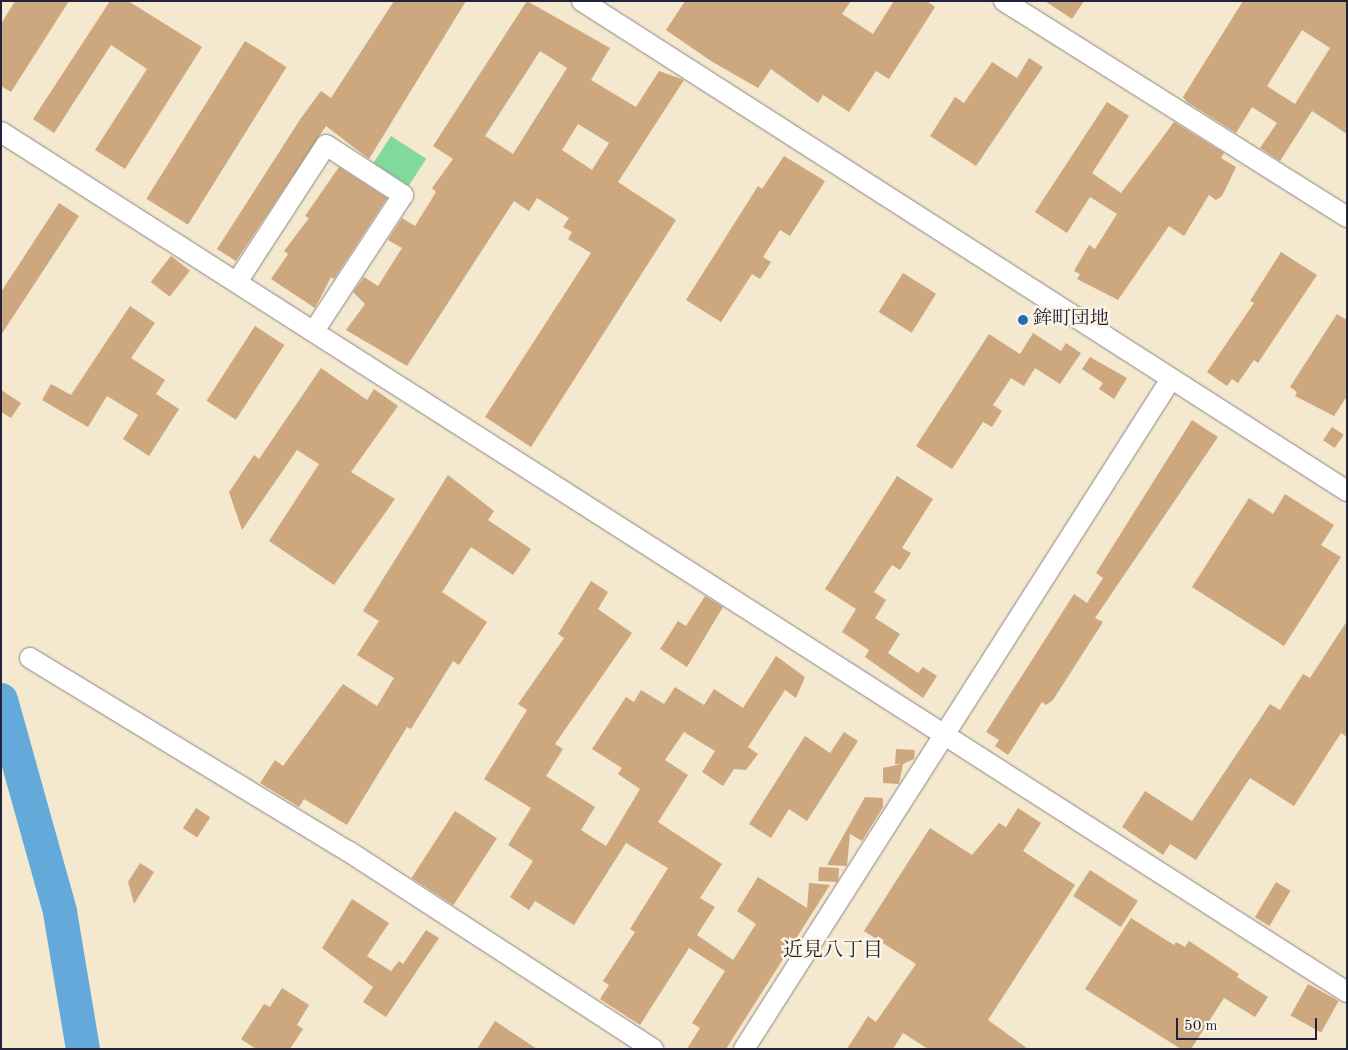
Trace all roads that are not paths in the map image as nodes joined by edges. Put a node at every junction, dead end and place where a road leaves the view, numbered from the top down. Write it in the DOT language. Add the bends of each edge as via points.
graph roads {
  1 [pos="582,1"];
  2 [pos="1004,1"];
  3 [pos="1,132"];
  4 [pos="1347,217"];
  5 [pos="237,282"];
  6 [pos="314,332"];
  7 [pos="1171,379"];
  8 [pos="1347,492"];
  9 [pos="30,658"];
  10 [pos="944,734"];
  11 [pos="1347,992"];
  12 [pos="653,1049"];
  13 [pos="744,1049"];
  1 -- 7 [label="street"];
  2 -- 4 [label="street"];
  3 -- 5 [label="street"];
  5 -- 6 [label="street"];
  5 -- 6 [label="street" via="326,145 402,195"];
  6 -- 10 [label="street"];
  7 -- 8 [label="street"];
  7 -- 10 [label="street"];
  9 -- 12 [label="street" via="348,851"];
  10 -- 11 [label="street"];
  10 -- 13 [label="street"];
}
